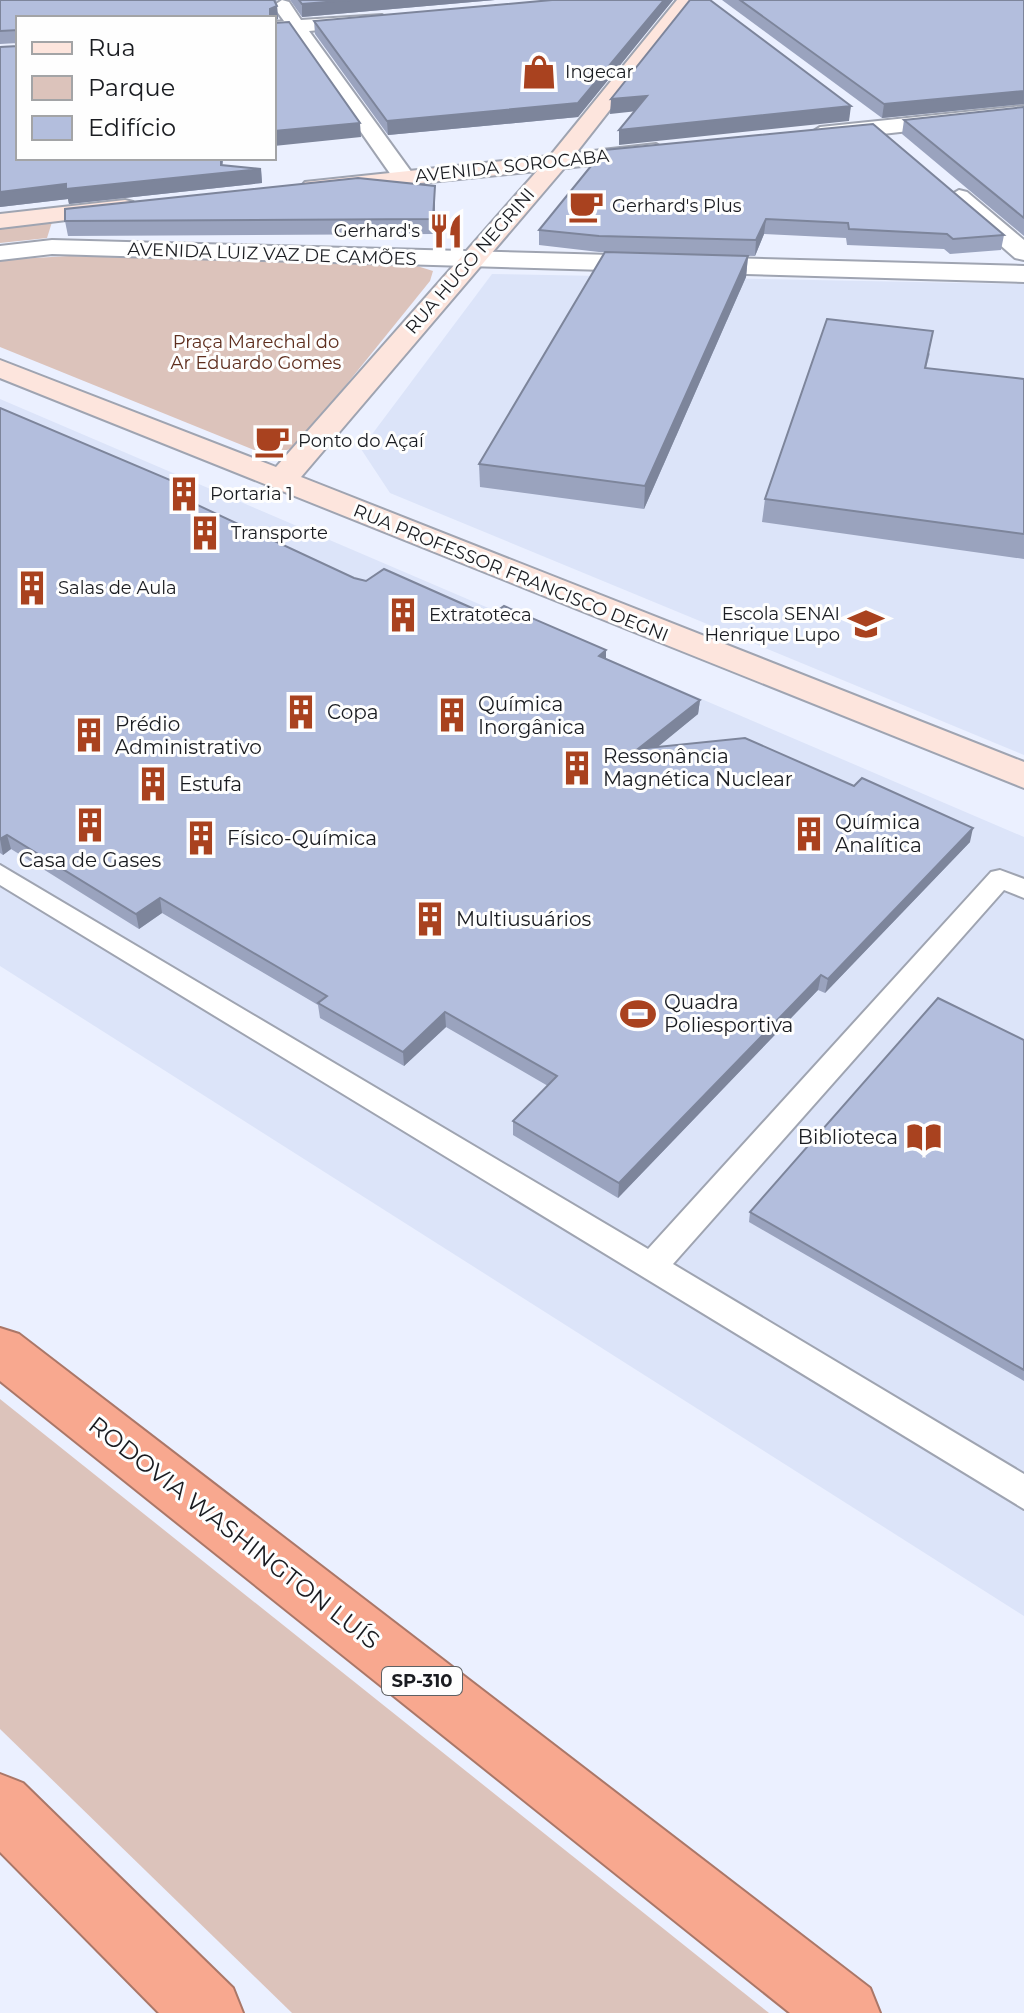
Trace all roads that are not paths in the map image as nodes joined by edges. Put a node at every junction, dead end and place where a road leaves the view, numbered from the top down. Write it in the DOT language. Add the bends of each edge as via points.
graph roads {
  1 [pos="278,0"];
  2 [pos="687,0"];
  3 [pos="388,18"];
  4 [pos="284,27"];
  5 [pos="852,109"];
  6 [pos="1024,112"];
  7 [pos="877,128"];
  8 [pos="802,136"];
  9 [pos="900,147"];
  10 [pos="681,149"];
  11 [pos="557,162"];
  12 [pos="494,168"];
  13 [pos="404,177"];
  14 [pos="945,185"];
  15 [pos="536,186"];
  16 [pos="294,189"];
  17 [pos="154,204"];
  18 [pos="0,221"];
  19 [pos="0,253"];
  20 [pos="1024,253"];
  21 [pos="470,260"];
  22 [pos="1024,274"];
  23 [pos="0,368"];
  24 [pos="280,482"];
  25 [pos="1024,776"];
  26 [pos="0,873"];
  27 [pos="1024,889"];
  28 [pos="651,1267"];
  29 [pos="0,1350"];
  30 [pos="1024,1493"];
  31 [pos="0,1806"];
  32 [pos="208,2013"];
  33 [pos="845,2013"];
  1 -- 4 [label="street"];
  2 -- 11 [label="main road, RUA HUGO NEGRINI"];
  3 -- 4 [label="street"];
  4 -- 13 [label="street"];
  5 -- 7 [label="street"];
  6 -- 7 [label="street"];
  7 -- 8 [label="street"];
  7 -- 9 [label="street"];
  10 -- 11 [label="street, AVENIDA SOROCABA"];
  11 -- 12 [label="main road, AVENIDA SOROCABA"];
  11 -- 15 [label="main road, RUA HUGO NEGRINI"];
  12 -- 13 [label="main road, AVENIDA SOROCABA"];
  12 -- 15 [label="main road"];
  13 -- 16 [label="main road, AVENIDA SOROCABA"];
  14 -- 20 [label="street"];
  15 -- 21 [label="main road, RUA HUGO NEGRINI"];
  17 -- 18 [label="main road"];
  19 -- 21 [label="street, AVENIDA LUIZ VAZ DE CAMÕES" via="52,247"];
  21 -- 22 [label="street, AVENIDA LUIZ VAZ DE CAMÕES"];
  21 -- 24 [label="main road, RUA HUGO NEGRINI"];
  23 -- 24 [label="main road, RUA PROFESSOR FRANCISCO DEGNI"];
  24 -- 25 [label="main road, RUA PROFESSOR FRANCISCO DEGNI"];
  26 -- 28 [label="lane"];
  27 -- 28 [label="lane" via="1000,878"];
  28 -- 30 [label="lane"];
  29 -- 33 [label="highway, RODOVIA WASHINGTON LUÍS / SP-310"];
  31 -- 32 [label="highway"];
}
